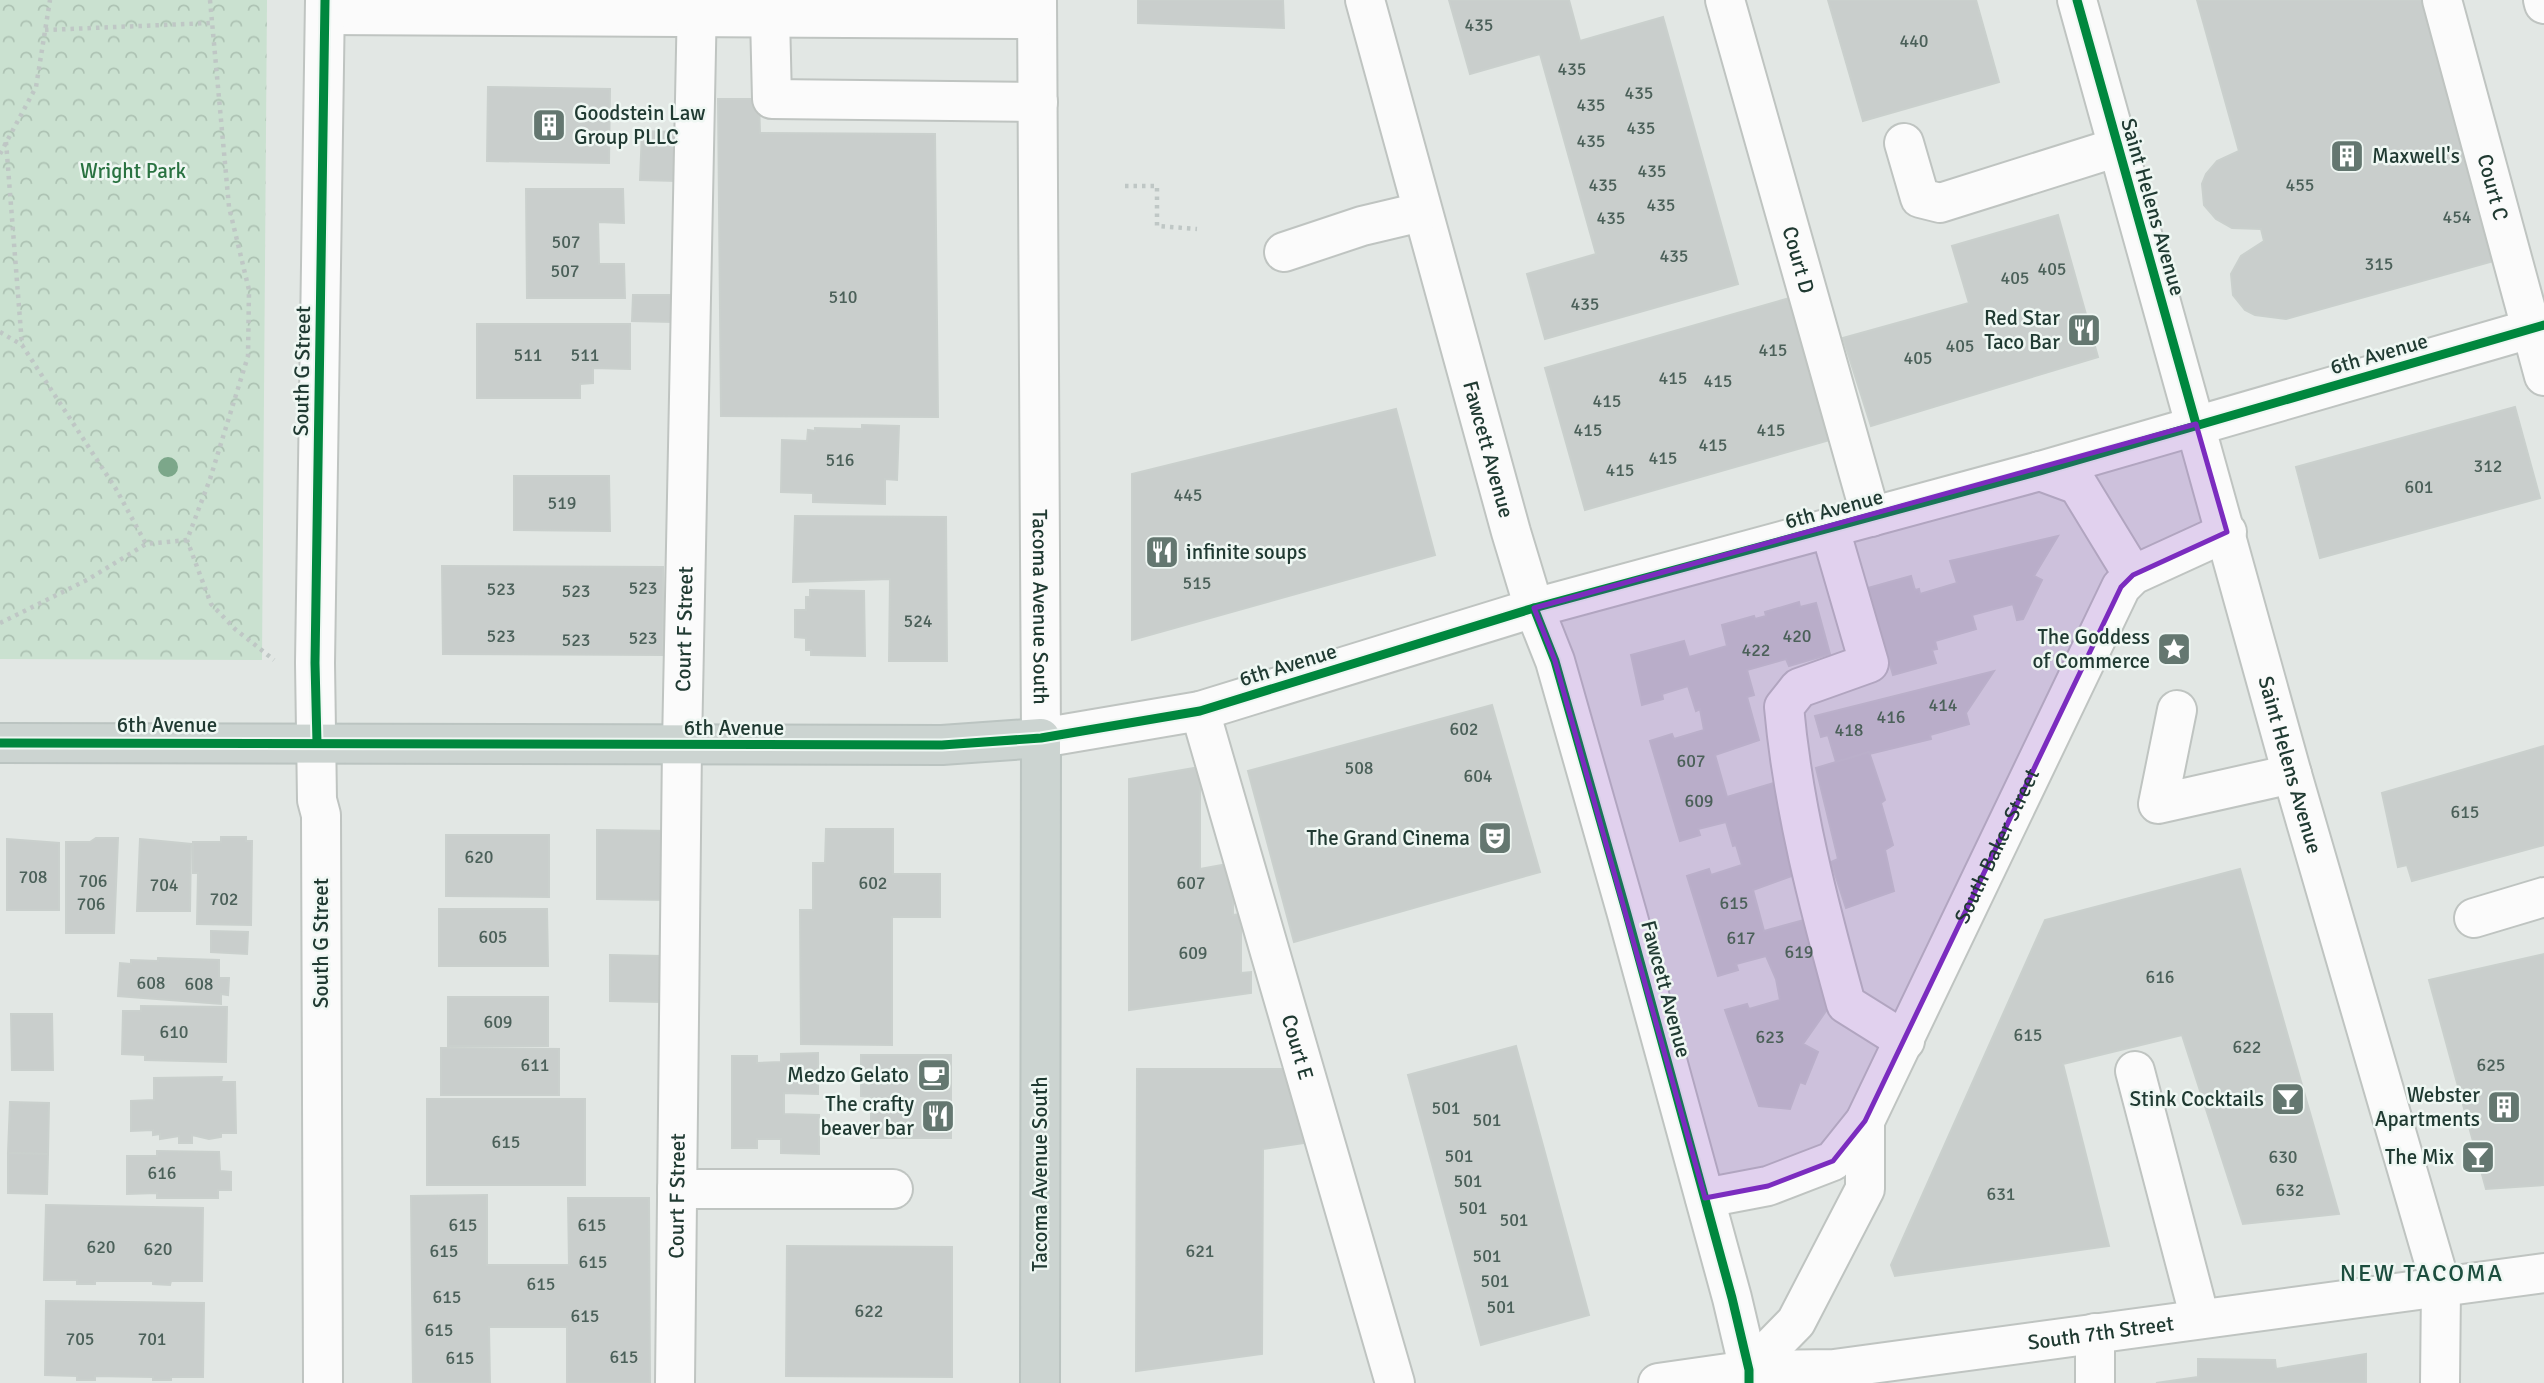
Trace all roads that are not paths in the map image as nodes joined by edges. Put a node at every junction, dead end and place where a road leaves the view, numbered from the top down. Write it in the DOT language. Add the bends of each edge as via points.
graph roads {
  1 [pos="1365,0"];
  2 [pos="1725,0"];
  3 [pos="2077,0"];
  4 [pos="2442,0"];
  5 [pos="325,8"];
  6 [pos="697,8"];
  7 [pos="1037,10"];
  8 [pos="770,17"];
  9 [pos="1038,102"];
  10 [pos="1904,143"];
  11 [pos="2118,147"];
  12 [pos="1421,212"];
  13 [pos="1284,252"];
  14 [pos="2538,327"];
  15 [pos="2544,376"];
  16 [pos="2196,424"];
  17 [pos="2040,471"];
  18 [pos="1871,517"];
  19 [pos="1830,529"];
  20 [pos="2227,532"];
  21 [pos="2133,575"];
  22 [pos="1534,608"];
  23 [pos="2177,710"];
  24 [pos="1200,711"];
  25 [pos="1041,738"];
  26 [pos="0,743"];
  27 [pos="317,743"];
  28 [pos="682,745"];
  29 [pos="2292,774"];
  30 [pos="2544,897"];
  31 [pos="2474,918"];
  32 [pos="1905,1041"];
  33 [pos="2135,1072"];
  34 [pos="1865,1121"];
  35 [pos="677,1189"];
  36 [pos="894,1189"];
  37 [pos="1705,1198"];
  38 [pos="2544,1273"];
  39 [pos="2441,1286"];
  40 [pos="2200,1319"];
  41 [pos="2095,1333"];
  42 [pos="1749,1376"];
  43 [pos="323,1383"];
  44 [pos="675,1383"];
  45 [pos="1040,1383"];
  46 [pos="1395,1383"];
  47 [pos="1658,1383"];
  48 [pos="2095,1383"];
  49 [pos="2440,1383"];
  1 -- 12 [label="street, Fawcett Avenue"];
  2 -- 18 [label="street, Court D"];
  3 -- 11 [label="street, Saint Helens Avenue"];
  4 -- 14 [label="street, Court C"];
  5 -- 6 [label="street"];
  5 -- 27 [label="street, South G Street"];
  6 -- 8 [label="street"];
  6 -- 28 [label="street, Court F Street"];
  7 -- 8 [label="street"];
  7 -- 9 [label="street, Tacoma Avenue South"];
  8 -- 9 [label="street" via="772,99"];
  9 -- 25 [label="street, Tacoma Avenue South"];
  10 -- 11 [label="street" via="1920,198 1940,203"];
  11 -- 16 [label="street, Saint Helens Avenue"];
  12 -- 13 [label="street"];
  12 -- 22 [label="street, Fawcett Avenue"];
  14 -- 15 [label="street, Court C"];
  14 -- 16 [label="street, 6th Avenue"];
  16 -- 17 [label="street, 6th Avenue"];
  16 -- 20 [label="street, Saint Helens Avenue"];
  17 -- 18 [label="street, 6th Avenue"];
  17 -- 21 [label="street" via="2078,485"];
  18 -- 19 [label="street, 6th Avenue"];
  19 -- 22 [label="street, 6th Avenue"];
  19 -- 32 [label="street" via="1869,663 1799,688 1784,707 1787,739 1813,885 1846,1004"];
  20 -- 21 [label="street"];
  20 -- 29 [label="street, Saint Helens Avenue"];
  21 -- 32 [label="street, South Baker Street" via="2122,587"];
  22 -- 24 [label="street, 6th Avenue"];
  22 -- 37 [label="street, Fawcett Avenue" via="1555,661"];
  23 -- 29 [label="street" via="2158,804"];
  24 -- 25 [label="street, 6th Avenue"];
  24 -- 46 [label="street, Court E"];
  25 -- 28 [label="main road, 6th Avenue" via="942,745"];
  25 -- 45 [label="main road, Tacoma Avenue South"];
  26 -- 27 [label="main road, 6th Avenue"];
  27 -- 28 [label="main road, 6th Avenue"];
  27 -- 43 [label="street, South G Street"];
  28 -- 35 [label="street, Court F Street"];
  29 -- 39 [label="street, Saint Helens Avenue"];
  30 -- 31 [label="street"];
  32 -- 34 [label="street, South Baker Street"];
  33 -- 40 [label="street"];
  34 -- 37 [label="street, South Baker Street" via="1833,1161 1768,1186"];
  34 -- 42 [label="street, South Baker Street" via="1865,1189 1796,1322"];
  35 -- 36 [label="street"];
  35 -- 44 [label="street, Court F Street"];
  37 -- 42 [label="street, Fawcett Avenue"];
  38 -- 39 [label="street, South 7th Street"];
  39 -- 40 [label="street, South 7th Street"];
  39 -- 49 [label="street, Saint Helens Avenue"];
  40 -- 41 [label="street, South 7th Street"];
  41 -- 42 [label="street, South 7th Street" via="1835,1369"];
  41 -- 48 [label="street"];
  42 -- 47 [label="street, South 7th Street"];
}
